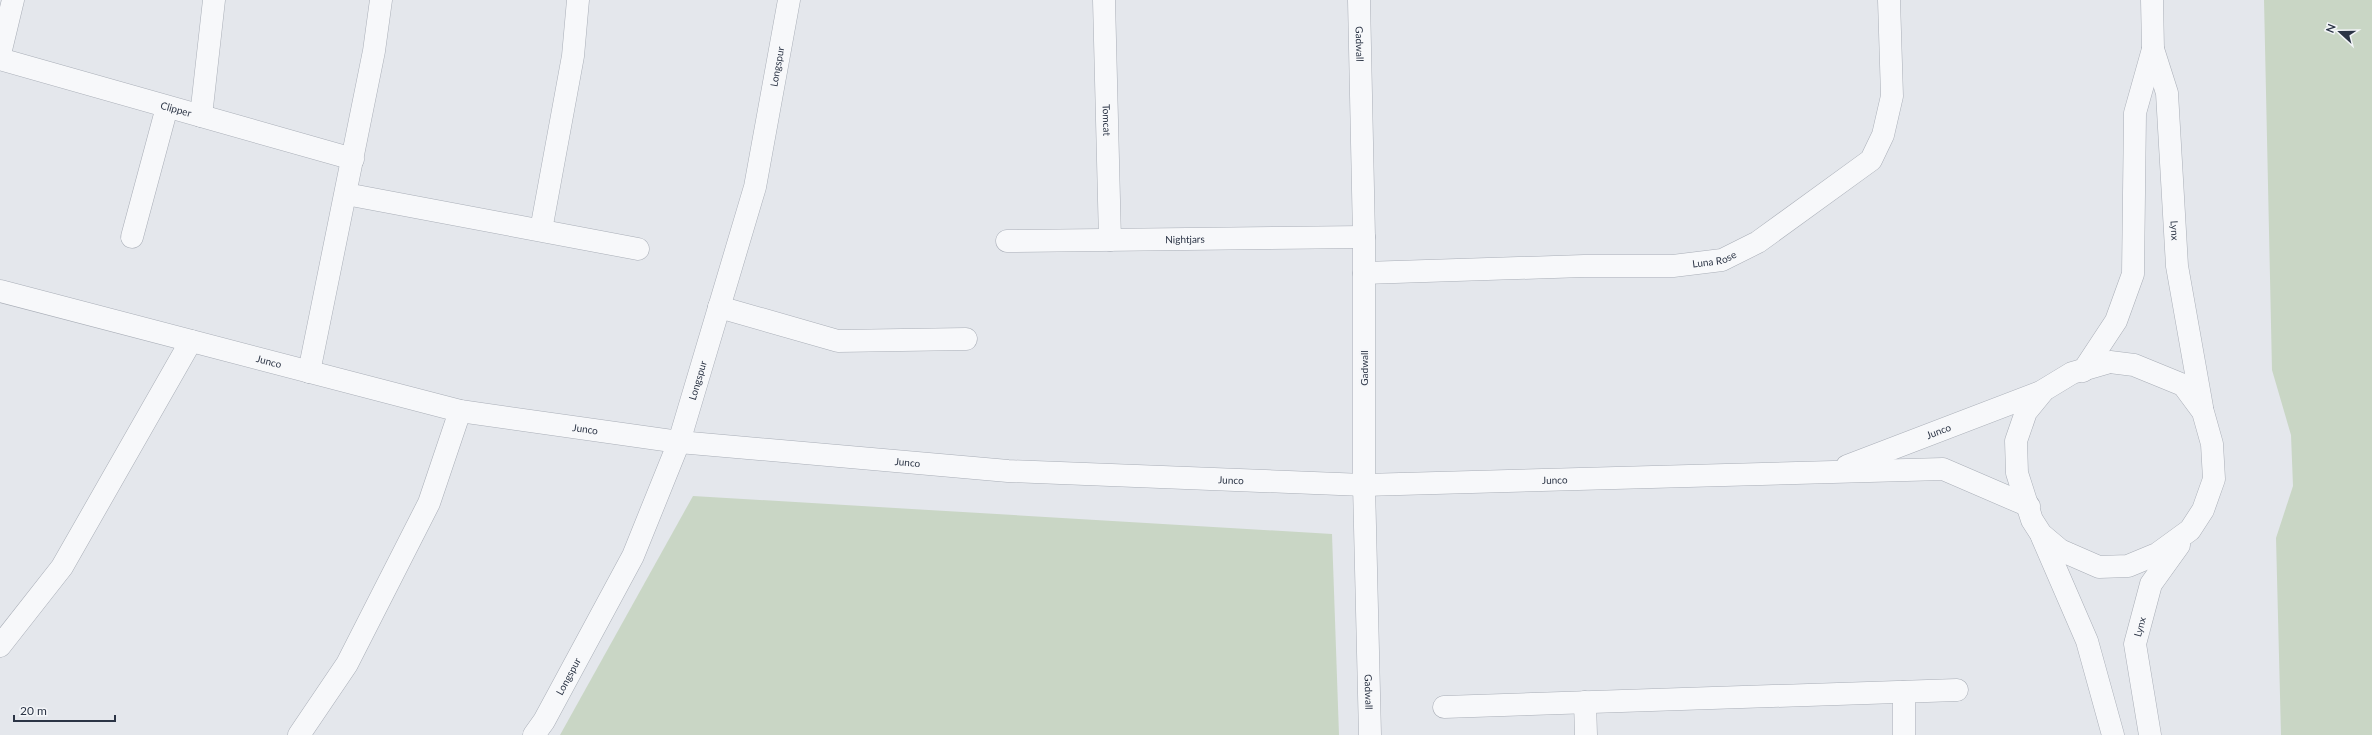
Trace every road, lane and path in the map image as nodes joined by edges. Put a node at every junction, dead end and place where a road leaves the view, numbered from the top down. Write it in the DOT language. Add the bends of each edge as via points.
graph roads {
  1 [pos="13,0"];
  2 [pos="214,0"];
  3 [pos="381,0"];
  4 [pos="578,0"];
  5 [pos="789,0"];
  6 [pos="1104,0"];
  7 [pos="1359,0"];
  8 [pos="1889,0"];
  9 [pos="2152,0"];
  10 [pos="2153,49"];
  11 [pos="0,54"];
  12 [pos="0,59"];
  13 [pos="167,106"];
  14 [pos="201,116"];
  15 [pos="353,159"];
  16 [pos="346,194"];
  17 [pos="541,230"];
  18 [pos="132,237"];
  19 [pos="1364,237"];
  20 [pos="1110,240"];
  21 [pos="1007,241"];
  22 [pos="638,249"];
  23 [pos="1364,273"];
  24 [pos="0,291"];
  25 [pos="719,307"];
  26 [pos="966,339"];
  27 [pos="191,341"];
  28 [pos="2083,371"];
  29 [pos="309,372"];
  30 [pos="2044,390"];
  31 [pos="460,411"];
  32 [pos="2203,412"];
  33 [pos="679,442"];
  34 [pos="1833,472"];
  35 [pos="1364,485"];
  36 [pos="2029,506"];
  37 [pos="2190,530"];
  38 [pos="2041,534"];
  39 [pos="0,646"];
  40 [pos="1957,690"];
  41 [pos="1904,692"];
  42 [pos="1585,702"];
  43 [pos="1444,707"];
  44 [pos="299,735"];
  45 [pos="534,735"];
  46 [pos="1370,735"];
  47 [pos="1586,735"];
  48 [pos="1904,735"];
  49 [pos="2113,735"];
  50 [pos="2150,735"];
  1 -- 11 [label="street"];
  2 -- 14 [label="street"];
  3 -- 15 [label="street"];
  4 -- 17 [label="street" via="573,56"];
  5 -- 25 [label="street, Longspur" via="755,187"];
  6 -- 20 [label="street, Tomcat"];
  7 -- 19 [label="street, Gadwall"];
  8 -- 23 [label="street, Luna Rose" via="1892,96 1883,135 1871,160 1758,242 1722,260 1673,266 1584,266"];
  9 -- 10 [label="street, Lynx"];
  10 -- 28 [label="street, Lynx" via="2135,113 2133,274 2116,321"];
  10 -- 32 [label="street, Lynx" via="2167,93 2176,266"];
  12 -- 13 [label="street, Clipper"];
  13 -- 14 [label="street, Clipper"];
  13 -- 18 [label="street"];
  14 -- 15 [label="street, Clipper"];
  15 -- 16 [label="street"];
  16 -- 17 [label="street"];
  16 -- 29 [label="street"];
  17 -- 22 [label="street"];
  19 -- 20 [label="street, Nightjars"];
  19 -- 23 [label="street, Gadwall"];
  20 -- 21 [label="street, Nightjars"];
  23 -- 35 [label="street, Gadwall"];
  24 -- 27 [label="street, Junco"];
  25 -- 26 [label="street" via="838,341"];
  25 -- 33 [label="street, Longspur"];
  27 -- 29 [label="street, Junco"];
  27 -- 39 [label="street" via="62,567"];
  28 -- 30 [label="street" via="2072,373"];
  28 -- 32 [label="street" via="2110,362 2134,365 2184,385"];
  29 -- 31 [label="street, Junco"];
  30 -- 34 [label="street, Junco"];
  30 -- 36 [label="street" via="2026,412 2016,441 2017,473"];
  31 -- 33 [label="street, Junco"];
  31 -- 44 [label="street" via="429,503 347,664"];
  32 -- 37 [label="street, Lynx" via="2212,444 2214,479 2203,510"];
  33 -- 35 [label="street, Junco" via="1008,471"];
  33 -- 45 [label="street, Longspur" via="633,556"];
  34 -- 35 [label="street, Junco"];
  34 -- 36 [label="street, Junco" via="1944,469"];
  35 -- 46 [label="street, Gadwall"];
  36 -- 38 [label="street" via="2032,520"];
  37 -- 38 [label="street" via="2157,554 2128,566 2099,567 2060,550"];
  37 -- 50 [label="street, Lynx" via="2151,584 2135,644"];
  38 -- 49 [label="street" via="2087,641"];
  40 -- 41 [label="street"];
  41 -- 42 [label="street"];
  41 -- 48 [label="street"];
  42 -- 43 [label="street"];
  42 -- 47 [label="street"];
}
